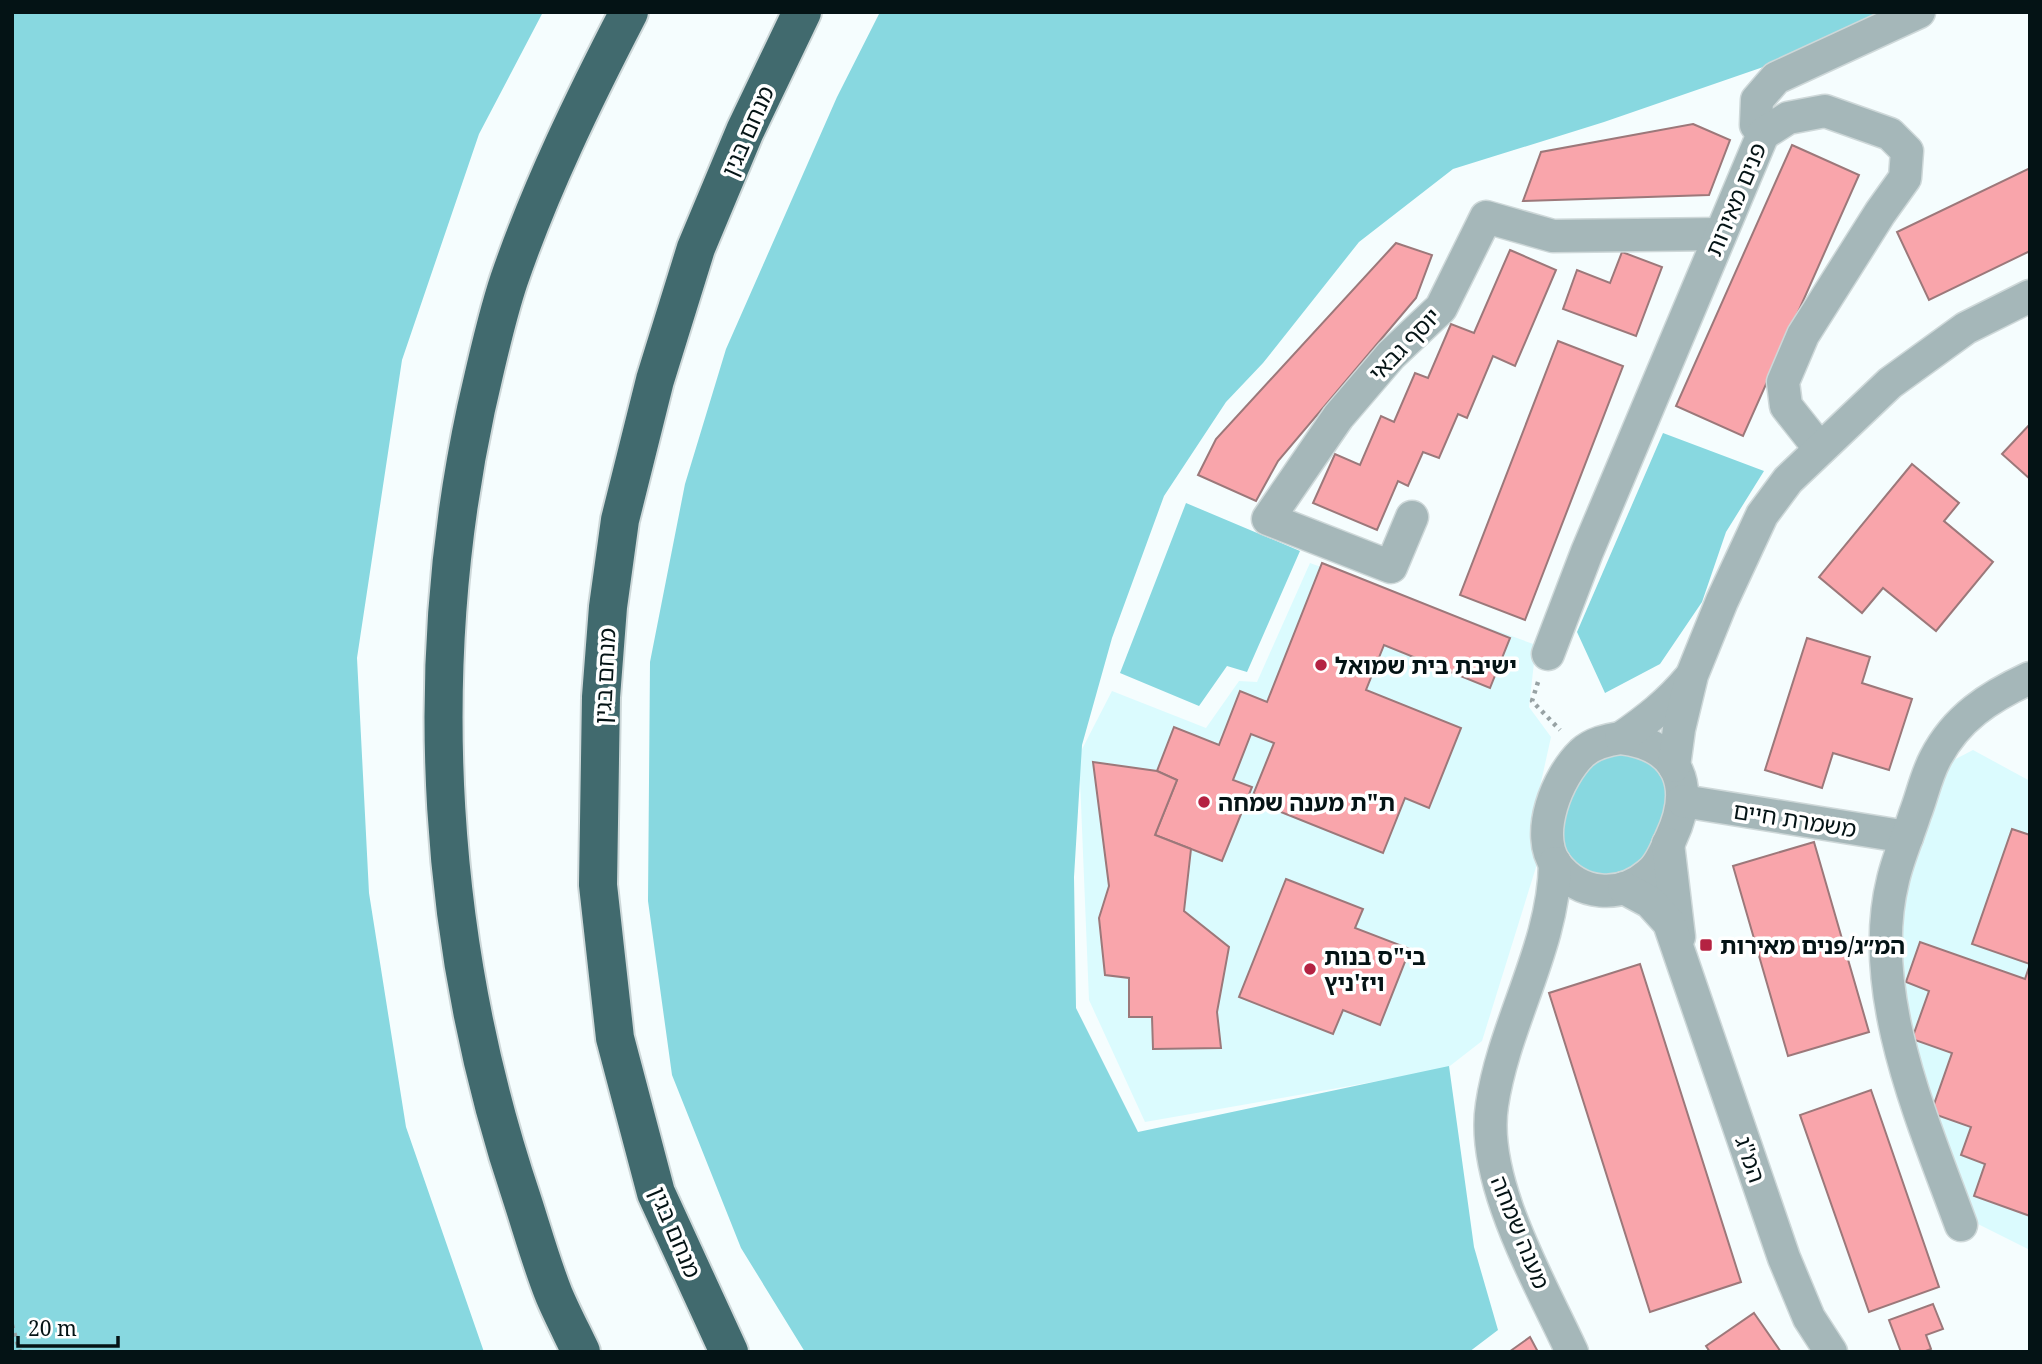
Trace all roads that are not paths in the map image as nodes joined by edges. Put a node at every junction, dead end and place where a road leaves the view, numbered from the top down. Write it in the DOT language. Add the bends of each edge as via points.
graph roads {
  1 [pos="629,12"];
  2 [pos="802,12"];
  3 [pos="1919,12"];
  4 [pos="1763,134"];
  5 [pos="1720,234"];
  6 [pos="2030,296"];
  7 [pos="1820,449"];
  8 [pos="1412,517"];
  9 [pos="1548,654"];
  10 [pos="1692,675"];
  11 [pos="2030,678"];
  12 [pos="1621,738"];
  13 [pos="1674,766"];
  14 [pos="1683,801"];
  15 [pos="1908,837"];
  16 [pos="1668,844"];
  17 [pos="1555,863"];
  18 [pos="1614,890"];
  19 [pos="1540,946"];
  20 [pos="1683,960"];
  21 [pos="1961,1225"];
  22 [pos="581,1352"];
  23 [pos="729,1352"];
  24 [pos="1572,1352"];
  25 [pos="1831,1352"];
  1 -- 22 [label="highway" via="548,179 508,283 466,459 446,629 446,807 471,1010 499,1133 554,1296"];
  2 -- 23 [label="highway, מנחם בגין" via="696,248 655,380 620,520 601,697 598,885 615,1038 656,1194"];
  3 -- 4 [label="street" via="1776,78 1757,100 1756,125"];
  4 -- 5 [label="street, פנים מאירות"];
  4 -- 7 [label="street, פנים מאירות" via="1788,118 1825,111 1890,134 1907,151 1905,178 1803,335 1783,382 1786,406"];
  5 -- 8 [label="street, יוסף גבאי" via="1553,236 1486,217 1441,308 1391,355 1338,417 1268,519 1391,567"];
  5 -- 9 [label="street, פנים מאירות"];
  6 -- 7 [label="street" via="1966,328 1889,383"];
  7 -- 10 [label="street" via="1762,514"];
  10 -- 12 [label="street" via="1674,698"];
  10 -- 13 [label="street"];
  11 -- 15 [label="street" via="1994,694 1961,721 1935,759"];
  12 -- 13 [label="street" via="1641,740 1660,750"];
  12 -- 17 [label="street" via="1600,742 1582,753 1569,770 1546,822 1547,843"];
  13 -- 14 [label="street"];
  14 -- 15 [label="street, משמרת חיים"];
  14 -- 16 [label="street"];
  15 -- 21 [label="street" via="1887,914 1886,973 1905,1070"];
  16 -- 18 [label="street" via="1652,872 1635,885"];
  16 -- 20 [label="street, המ\"ג"];
  17 -- 18 [label="street" via="1588,889"];
  17 -- 19 [label="street, מענה שמחה" via="1551,909"];
  18 -- 19 [label="street, מענה שמחה" via="1587,898 1571,910"];
  18 -- 20 [label="street, המ\"ג" via="1641,896 1660,911"];
  19 -- 24 [label="street, מענה שמחה" via="1500,1072 1491,1137 1496,1174 1510,1216"];
  20 -- 25 [label="street, המ\"ג" via="1784,1258 1809,1318"];
}
